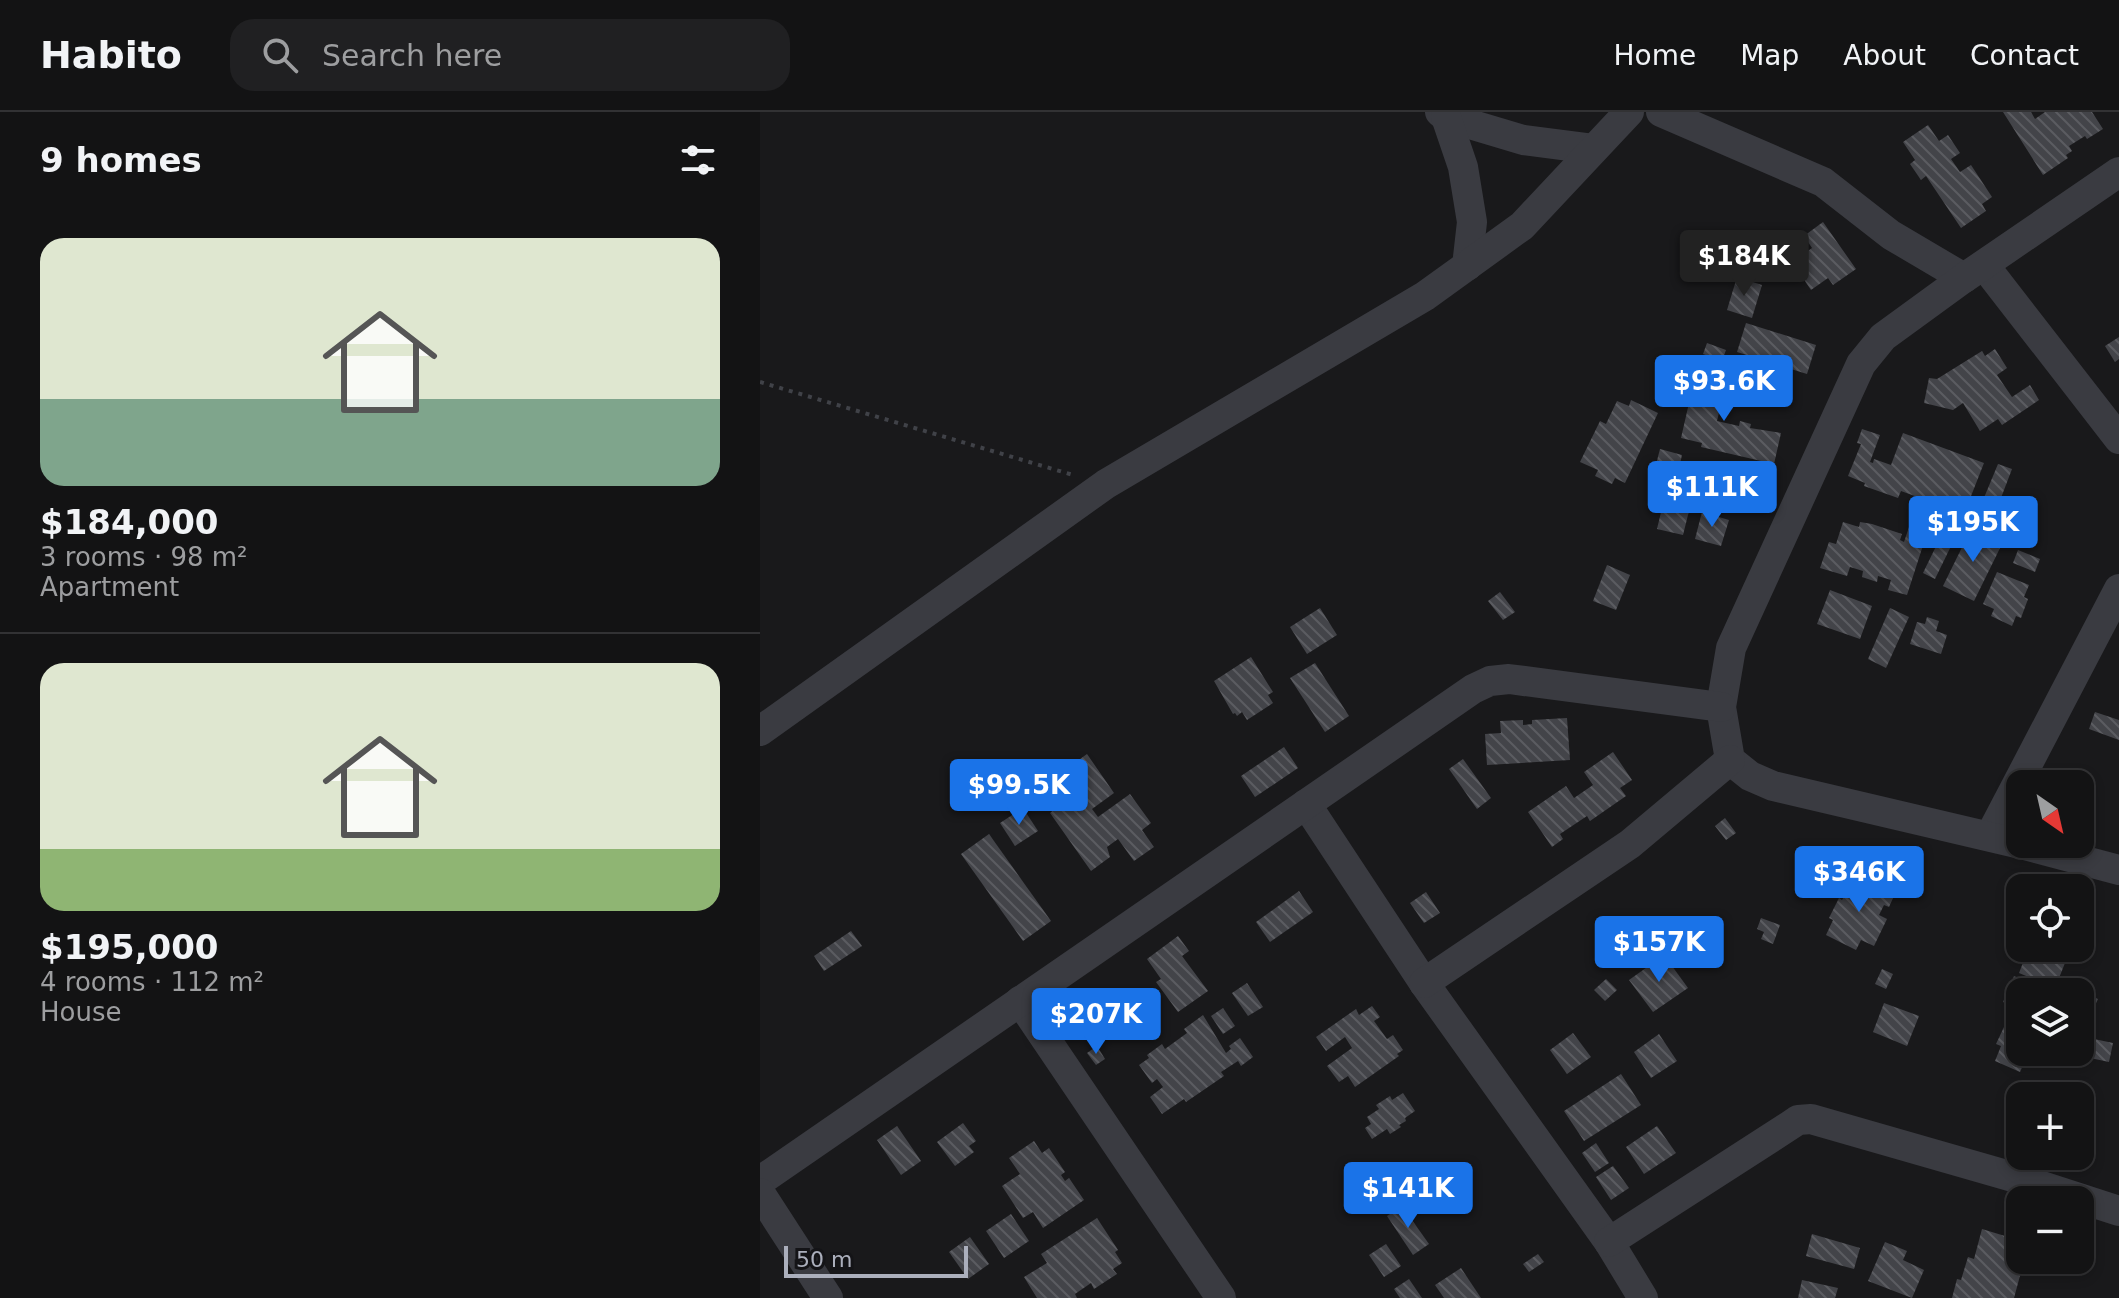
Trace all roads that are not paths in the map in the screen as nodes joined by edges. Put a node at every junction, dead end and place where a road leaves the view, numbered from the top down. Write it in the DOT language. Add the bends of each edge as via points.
graph roads {
  1 [pos="1629,112"];
  2 [pos="1661,112"];
  3 [pos="1443,114"];
  4 [pos="1593,149"];
  5 [pos="2119,172"];
  6 [pos="1467,266"];
  7 [pos="1974,271"];
  8 [pos="2119,439"];
  9 [pos="2119,589"];
  10 [pos="1721,707"];
  11 [pos="760,731"];
  12 [pos="1730,760"];
  13 [pos="1306,804"];
  14 [pos="1990,836"];
  15 [pos="2006,840"];
  16 [pos="2073,858"];
  17 [pos="2119,870"];
  18 [pos="1424,983"];
  19 [pos="1020,1001"];
  20 [pos="760,1181"];
  21 [pos="760,1193"];
  22 [pos="2119,1211"];
  23 [pos="1609,1242"];
  24 [pos="828,1298"];
  25 [pos="1221,1298"];
  26 [pos="1643,1298"];
  1 -- 4 [label="street"];
  2 -- 7 [label="street" via="1823,182 1891,235"];
  3 -- 4 [label="street" via="1523,140"];
  3 -- 6 [label="street" via="1463,167 1472,222"];
  4 -- 6 [label="street" via="1522,226"];
  5 -- 7 [label="street"];
  6 -- 11 [label="street" via="1106,484"];
  7 -- 8 [label="street"];
  7 -- 10 [label="street" via="1883,337 1861,364 1731,648"];
  9 -- 14 [label="street"];
  10 -- 12 [label="street"];
  10 -- 13 [label="street" via="1509,679 1490,681"];
  12 -- 14 [label="street" via="1773,786"];
  12 -- 18 [label="street" via="1630,844"];
  13 -- 18 [label="street"];
  13 -- 19 [label="street"];
  14 -- 15 [label="street"];
  16 -- 17 [label="street"];
  18 -- 23 [label="street"];
  19 -- 20 [label="street"];
  19 -- 25 [label="street"];
  21 -- 24 [label="street"];
  22 -- 23 [label="street" via="1811,1119 1798,1120"];
  23 -- 26 [label="street"];
}
